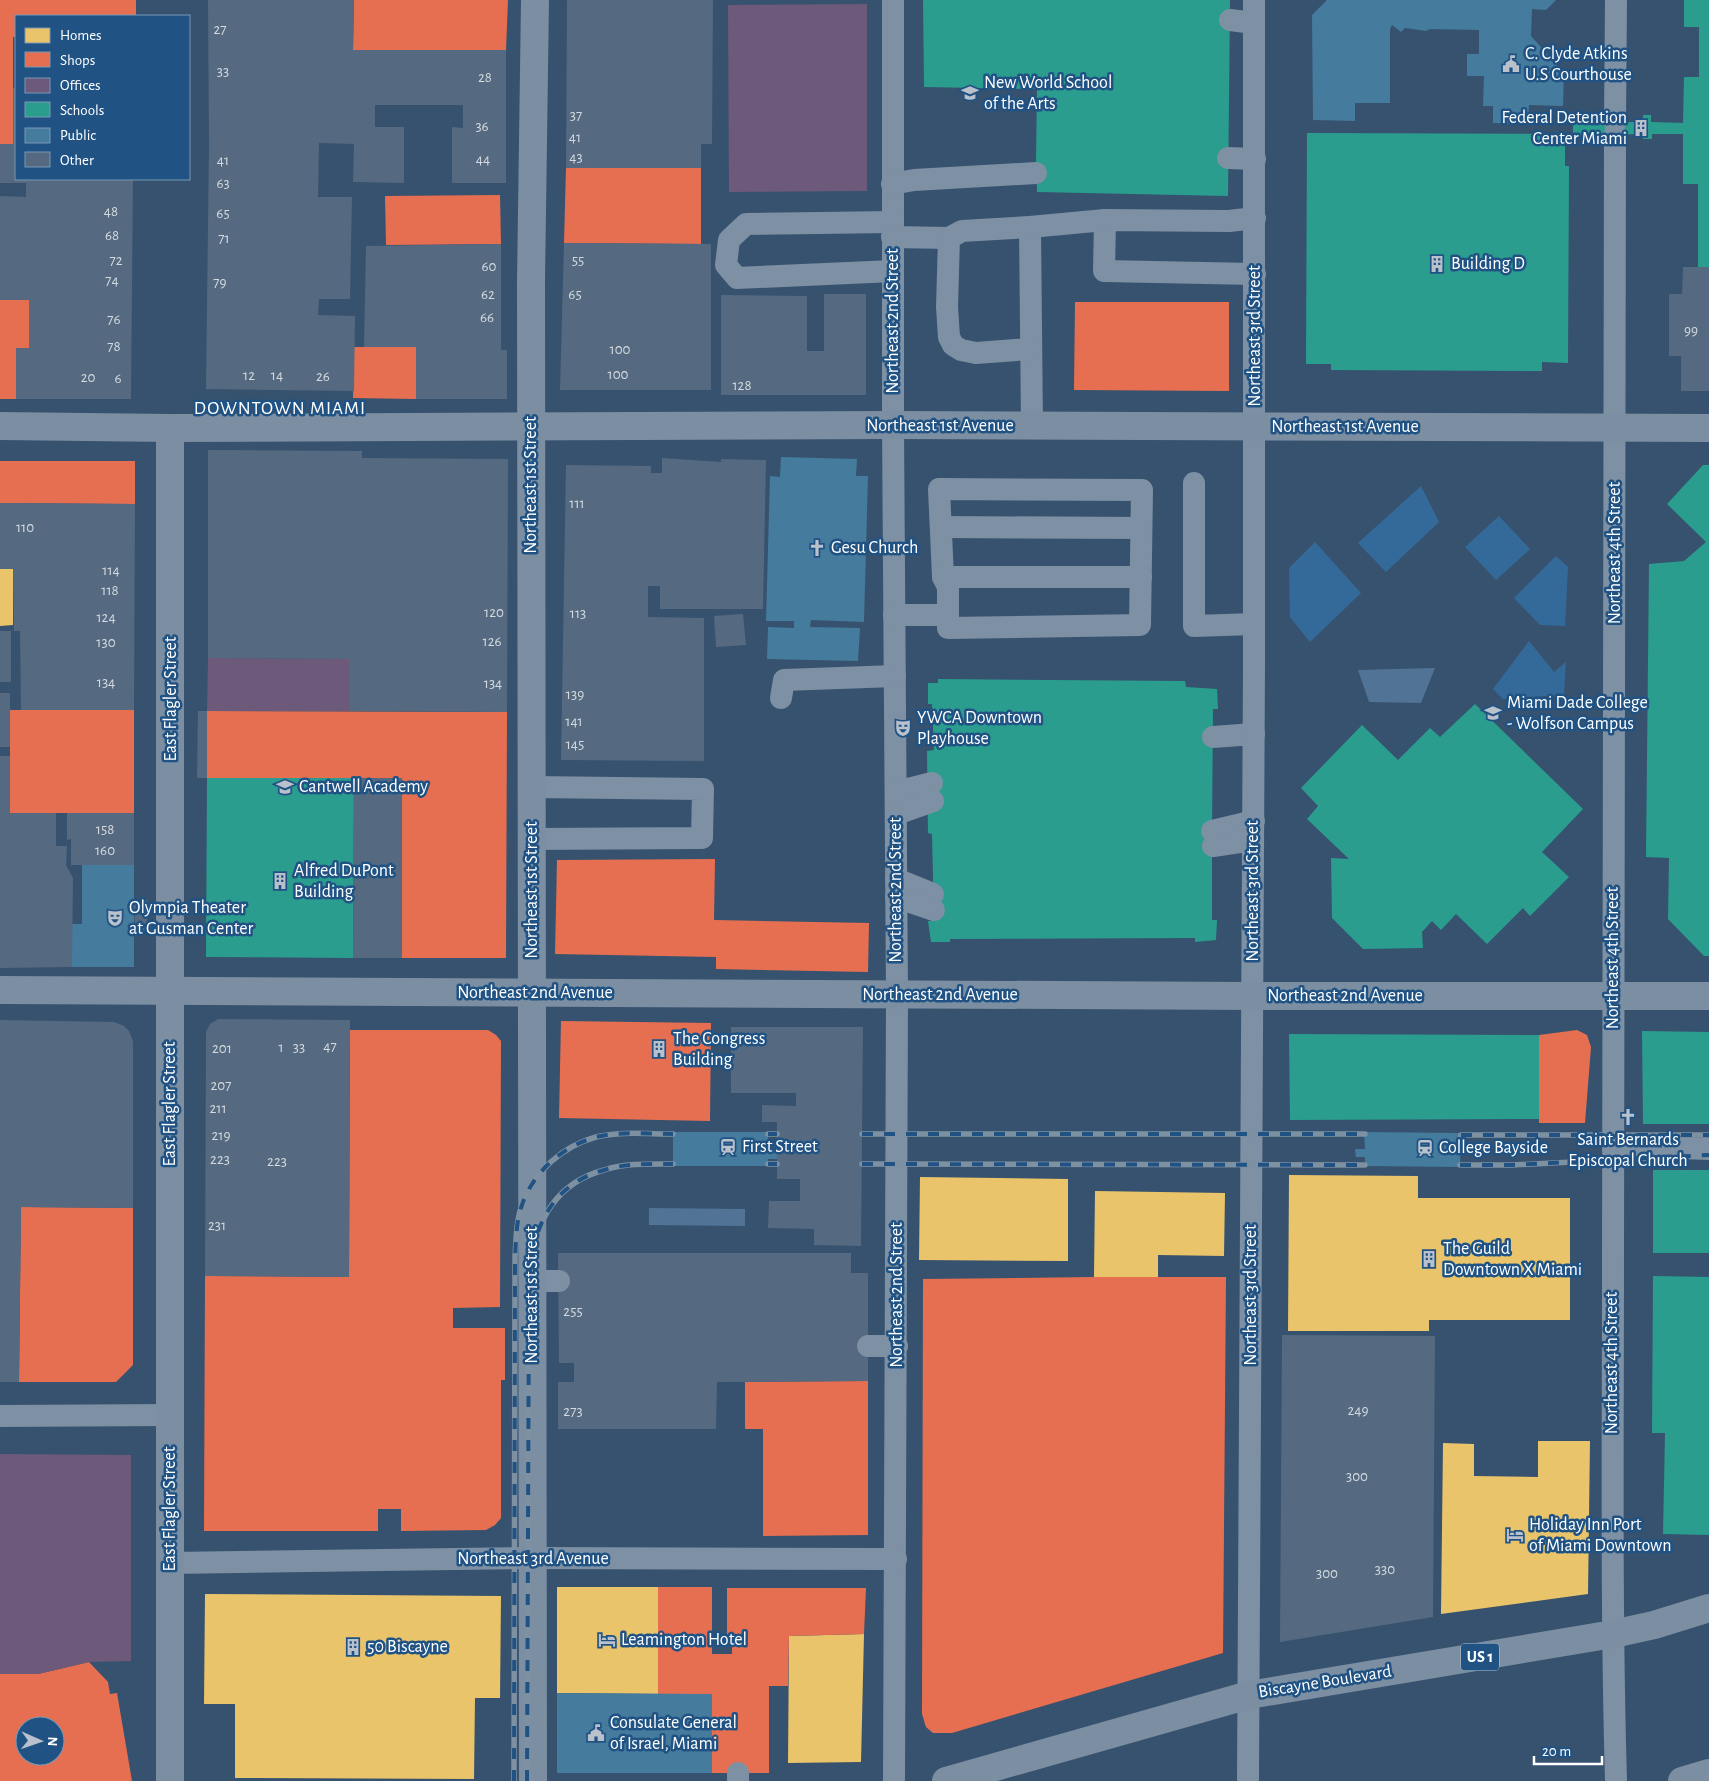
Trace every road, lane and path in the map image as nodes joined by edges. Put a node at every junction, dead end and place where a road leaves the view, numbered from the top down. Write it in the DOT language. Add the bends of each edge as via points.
graph roads {
  1 [pos="535,0"];
  2 [pos="893,0"];
  3 [pos="1254,0"];
  4 [pos="1616,0"];
  5 [pos="1230,20"];
  6 [pos="1254,22"];
  7 [pos="1228,158"];
  8 [pos="1254,159"];
  9 [pos="1036,173"];
  10 [pos="892,184"];
  11 [pos="1255,218"];
  12 [pos="1105,220"];
  13 [pos="1030,227"];
  14 [pos="893,230"];
  15 [pos="949,238"];
  16 [pos="893,271"];
  17 [pos="1255,274"];
  18 [pos="1030,349"];
  19 [pos="893,425"];
  20 [pos="0,426"];
  21 [pos="531,426"];
  22 [pos="1032,427"];
  23 [pos="1255,427"];
  24 [pos="1616,427"];
  25 [pos="170,428"];
  26 [pos="1709,428"];
  27 [pos="1194,483"];
  28 [pos="941,527"];
  29 [pos="1141,528"];
  30 [pos="943,577"];
  31 [pos="1141,578"];
  32 [pos="894,615"];
  33 [pos="948,615"];
  34 [pos="1254,624"];
  35 [pos="895,676"];
  36 [pos="781,698"];
  37 [pos="1213,730"];
  38 [pos="1254,730"];
  39 [pos="532,787"];
  40 [pos="896,792"];
  41 [pos="896,814"];
  42 [pos="1253,830"];
  43 [pos="1212,838"];
  44 [pos="532,839"];
  45 [pos="896,888"];
  46 [pos="934,902"];
  47 [pos="0,990"];
  48 [pos="170,991"];
  49 [pos="532,993"];
  50 [pos="897,995"];
  51 [pos="1613,995"];
  52 [pos="1252,996"];
  53 [pos="1709,996"];
  54 [pos="1613,1148"];
  55 [pos="1709,1149"];
  56 [pos="868,1346"];
  57 [pos="896,1346"];
  58 [pos="170,1415"];
  59 [pos="0,1416"];
  60 [pos="533,1558"];
  61 [pos="896,1559"];
  62 [pos="170,1563"];
  63 [pos="1709,1608"];
  64 [pos="1613,1634"];
  65 [pos="1249,1695"];
  66 [pos="1709,1773"];
  67 [pos="170,1781"];
  68 [pos="533,1781"];
  69 [pos="894,1781"];
  70 [pos="946,1781"];
  71 [pos="1248,1781"];
  72 [pos="1616,1781"];
  73 [pos="1682,1781"];
  1 -- 21 [label="main road, Northeast 1st Street"];
  2 -- 10 [label="street, Northeast 2nd Street"];
  3 -- 6 [label="street, Northeast 3rd Street"];
  4 -- 24 [label="street, Northeast 4th Street"];
  5 -- 6 [label="street"];
  6 -- 8 [label="street, Northeast 3rd Street"];
  7 -- 8 [label="street"];
  8 -- 11 [label="street, Northeast 3rd Street"];
  9 -- 10 [label="street"];
  10 -- 14 [label="street, Northeast 2nd Street"];
  11 -- 12 [label="street"];
  11 -- 17 [label="street, Northeast 3rd Street"];
  12 -- 13 [label="street"];
  12 -- 17 [label="street" via="1104,271"];
  13 -- 15 [label="street" via="962,231"];
  13 -- 18 [label="street"];
  14 -- 15 [label="street"];
  14 -- 16 [label="street, Northeast 2nd Street"];
  14 -- 16 [label="street" via="746,224 729,240 726,265 737,278"];
  15 -- 18 [label="street" via="947,307 949,337 953,344 976,354"];
  16 -- 19 [label="street, Northeast 2nd Street"];
  17 -- 23 [label="street, Northeast 3rd Street"];
  18 -- 22 [label="street"];
  19 -- 21 [label="main road, Northeast 1st Avenue"];
  19 -- 22 [label="main road, Northeast 1st Avenue"];
  19 -- 32 [label="street, Northeast 2nd Street"];
  20 -- 25 [label="main road, Northeast 1st Avenue"];
  21 -- 25 [label="main road, Northeast 1st Avenue"];
  21 -- 39 [label="main road, Northeast 1st Street"];
  22 -- 23 [label="main road, Northeast 1st Avenue"];
  23 -- 24 [label="main road, Northeast 1st Avenue"];
  23 -- 34 [label="street, Northeast 3rd Street"];
  24 -- 26 [label="main road, Northeast 1st Avenue"];
  24 -- 51 [label="street, Northeast 4th Street"];
  25 -- 48 [label="main road, East Flagler Street"];
  27 -- 34 [label="street" via="1194,626"];
  28 -- 29 [label="street"];
  28 -- 29 [label="street" via="939,489 1142,490"];
  28 -- 30 [label="street"];
  29 -- 31 [label="street"];
  30 -- 31 [label="street"];
  30 -- 33 [label="street" via="948,587"];
  31 -- 33 [label="street" via="1140,625 948,628"];
  32 -- 33 [label="street"];
  32 -- 35 [label="street, Northeast 2nd Street"];
  34 -- 38 [label="street, Northeast 3rd Street"];
  35 -- 36 [label="street" via="784,680"];
  35 -- 40 [label="street, Northeast 2nd Street"];
  37 -- 38 [label="street"];
  38 -- 42 [label="street, Northeast 3rd Street"];
  39 -- 44 [label="main road, Northeast 1st Street"];
  39 -- 44 [label="street" via="703,789 702,838"];
  40 -- 41 [label="street, Northeast 2nd Street"];
  40 -- 41 [label="street" via="933,792"];
  41 -- 45 [label="street, Northeast 2nd Street"];
  42 -- 43 [label="street"];
  42 -- 52 [label="street, Northeast 3rd Street"];
  44 -- 49 [label="main road, Northeast 1st Street"];
  45 -- 46 [label="street"];
  45 -- 50 [label="street, Northeast 2nd Street"];
  47 -- 48 [label="main road, Northeast 2nd Avenue"];
  48 -- 49 [label="main road, Northeast 2nd Avenue"];
  48 -- 58 [label="main road, East Flagler Street"];
  49 -- 50 [label="main road, Northeast 2nd Avenue"];
  49 -- 60 [label="main road, Northeast 1st Street" via="546,1281"];
  50 -- 52 [label="main road, Northeast 2nd Avenue"];
  50 -- 57 [label="street, Northeast 2nd Street"];
  51 -- 52 [label="main road, Northeast 2nd Avenue"];
  51 -- 53 [label="main road, Northeast 2nd Avenue"];
  51 -- 54 [label="street, Northeast 4th Street"];
  52 -- 65 [label="street, Northeast 3rd Street"];
  54 -- 55 [label="street"];
  54 -- 64 [label="street, Northeast 4th Street"];
  56 -- 57 [label="street"];
  57 -- 61 [label="street, Northeast 2nd Street"];
  58 -- 59 [label="street"];
  58 -- 62 [label="main road, East Flagler Street"];
  60 -- 61 [label="street, Northeast 3rd Avenue"];
  60 -- 62 [label="street, Northeast 3rd Avenue"];
  60 -- 68 [label="main road, Northeast 1st Street"];
  61 -- 69 [label="street, Northeast 2nd Street"];
  62 -- 67 [label="main road, East Flagler Street"];
  63 -- 64 [label="main road, Biscayne Boulevard / US 1"];
  64 -- 65 [label="main road, Biscayne Boulevard / US 1"];
  64 -- 72 [label="street, Northeast 4th Street"];
  65 -- 70 [label="main road, Biscayne Boulevard / US 1"];
  65 -- 71 [label="street, Northeast 3rd Street"];
  66 -- 73 [label="main road"];
}
